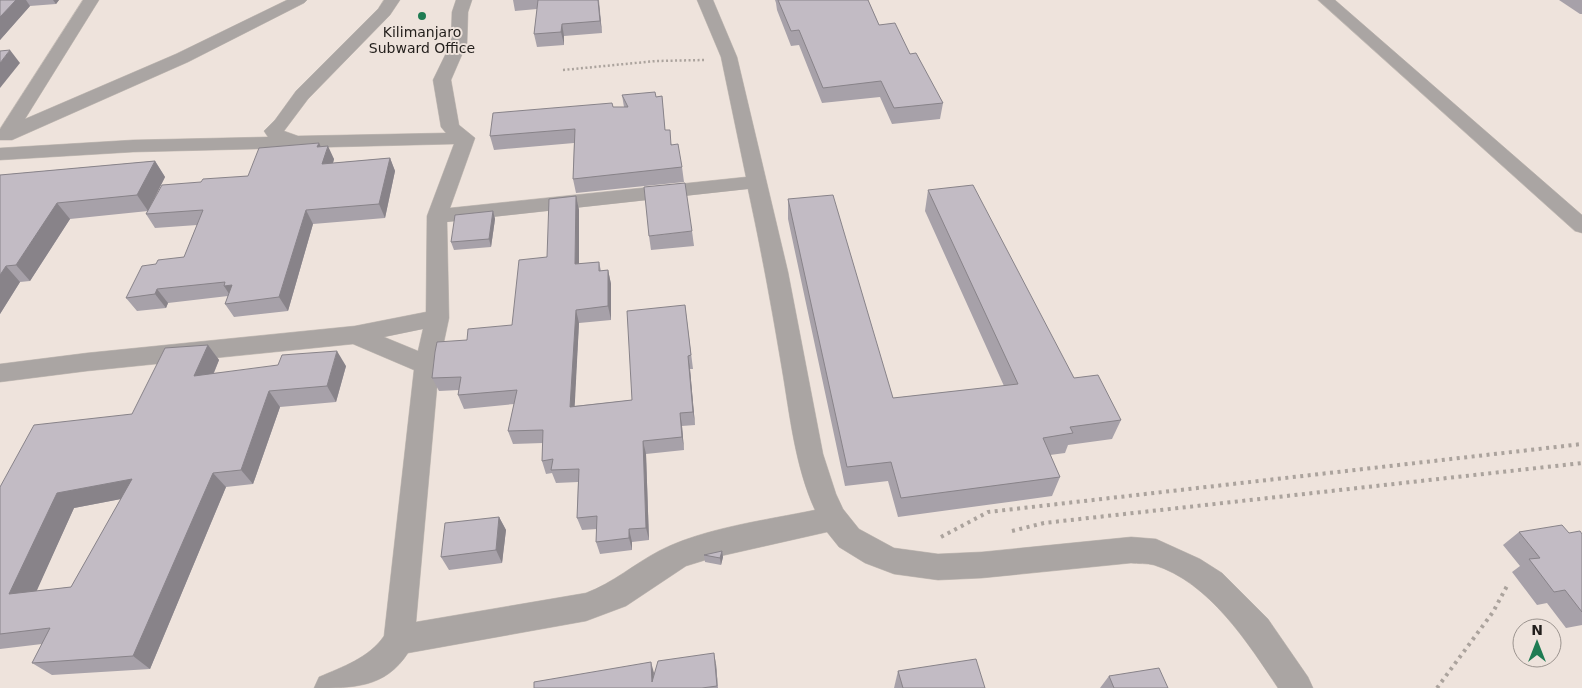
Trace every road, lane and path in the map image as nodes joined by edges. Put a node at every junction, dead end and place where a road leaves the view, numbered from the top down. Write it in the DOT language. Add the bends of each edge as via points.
graph roads {
  1 [pos="91,0"];
  2 [pos="299,0"];
  3 [pos="392,0"];
  4 [pos="464,0"];
  5 [pos="704,0"];
  6 [pos="1326,0"];
  7 [pos="729,57"];
  8 [pos="563,70"];
  9 [pos="466,138"];
  10 [pos="3,139"];
  11 [pos="294,141"];
  12 [pos="0,154"];
  13 [pos="757,182"];
  14 [pos="436,216"];
  15 [pos="1582,226"];
  16 [pos="437,318"];
  17 [pos="355,334"];
  18 [pos="426,365"];
  19 [pos="0,374"];
  20 [pos="1582,444"];
  21 [pos="1582,463"];
  22 [pos="832,518"];
  23 [pos="1007,532"];
  24 [pos="937,539"];
  25 [pos="1507,586"];
  26 [pos="398,640"];
  27 [pos="330,688"];
  28 [pos="1296,688"];
  29 [pos="1437,688"];
  1 -- 10 [label="street"];
  2 -- 10 [label="street" via="182,58"];
  3 -- 11 [label="street" via="302,95 273,131"];
  4 -- 9 [label="street" via="460,12 459,43 442,80 450,127"];
  5 -- 7 [label="street"];
  6 -- 15 [label="street"];
  7 -- 8 [label="path"];
  7 -- 13 [label="street"];
  9 -- 11 [label="street"];
  9 -- 14 [label="street"];
  11 -- 12 [label="street"];
  13 -- 14 [label="street"];
  13 -- 22 [label="street" via="810,454"];
  14 -- 16 [label="street"];
  16 -- 17 [label="street"];
  16 -- 18 [label="street"];
  17 -- 18 [label="street"];
  17 -- 19 [label="street"];
  18 -- 26 [label="street"];
  20 -- 24 [label="path" via="988,512"];
  21 -- 23 [label="path" via="1044,523"];
  22 -- 26 [label="street" via="712,545 682,555 669,560 615,596 586,607"];
  22 -- 28 [label="street" via="849,538 874,554 894,561 938,567 982,566 1131,550 1156,552 1212,583 1258,629"];
  25 -- 29 [label="path" via="1493,612"];
  26 -- 27 [label="street" via="394,651 380,663"];
}
